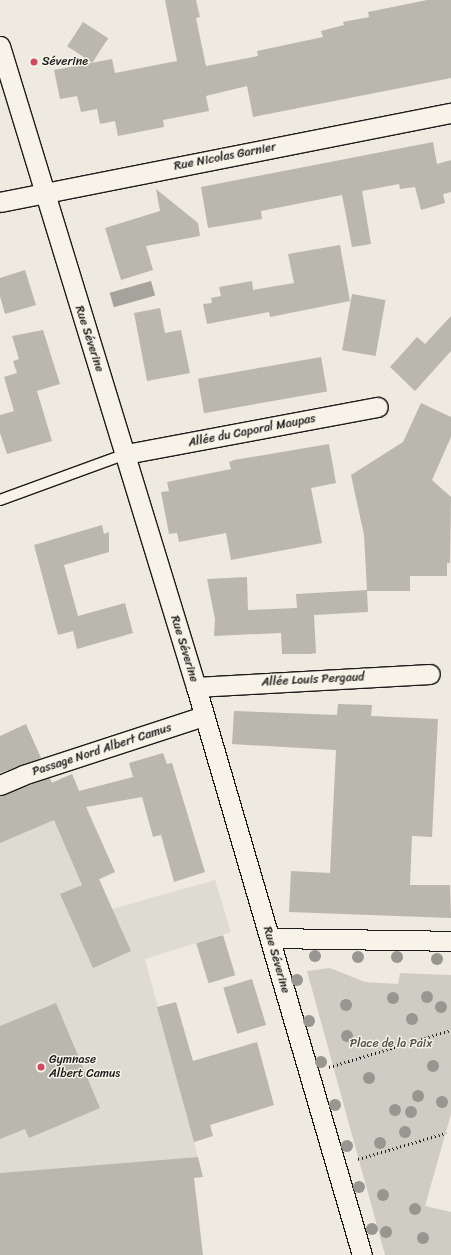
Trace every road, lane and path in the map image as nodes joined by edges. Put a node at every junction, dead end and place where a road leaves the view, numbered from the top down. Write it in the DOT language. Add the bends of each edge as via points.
graph roads {
  1 [pos="0,46"];
  2 [pos="451,113"];
  3 [pos="43,193"];
  4 [pos="0,202"];
  5 [pos="378,407"];
  6 [pos="126,454"];
  7 [pos="0,500"];
  8 [pos="430,674"];
  9 [pos="196,687"];
  10 [pos="204,716"];
  11 [pos="0,785"];
  12 [pos="270,938"];
  13 [pos="451,941"];
  14 [pos="451,1030"];
  15 [pos="308,1073"];
  16 [pos="446,1133"];
  17 [pos="336,1165"];
  18 [pos="362,1255"];
  1 -- 3 [label="street, Rue Séverine"];
  2 -- 3 [label="street, Rue Nicolas Garnier"];
  3 -- 4 [label="street, Rue Nicolas Garnier"];
  3 -- 6 [label="street, Rue Séverine"];
  5 -- 6 [label="street, Allée du Caporal Maupas"];
  6 -- 7 [label="lane"];
  6 -- 9 [label="street, Rue Séverine"];
  8 -- 9 [label="street, Allée Louis Pergaud"];
  9 -- 10 [label="street, Rue Séverine"];
  10 -- 11 [label="street, Passage Nord Albert Camus" via="23,775"];
  10 -- 12 [label="street, Rue Séverine"];
  12 -- 13 [label="street"];
  12 -- 15 [label="street, Rue Séverine"];
  14 -- 15 [label="path"];
  15 -- 17 [label="street, Rue Séverine"];
  16 -- 17 [label="path"];
  17 -- 18 [label="street, Rue Séverine"];
}
